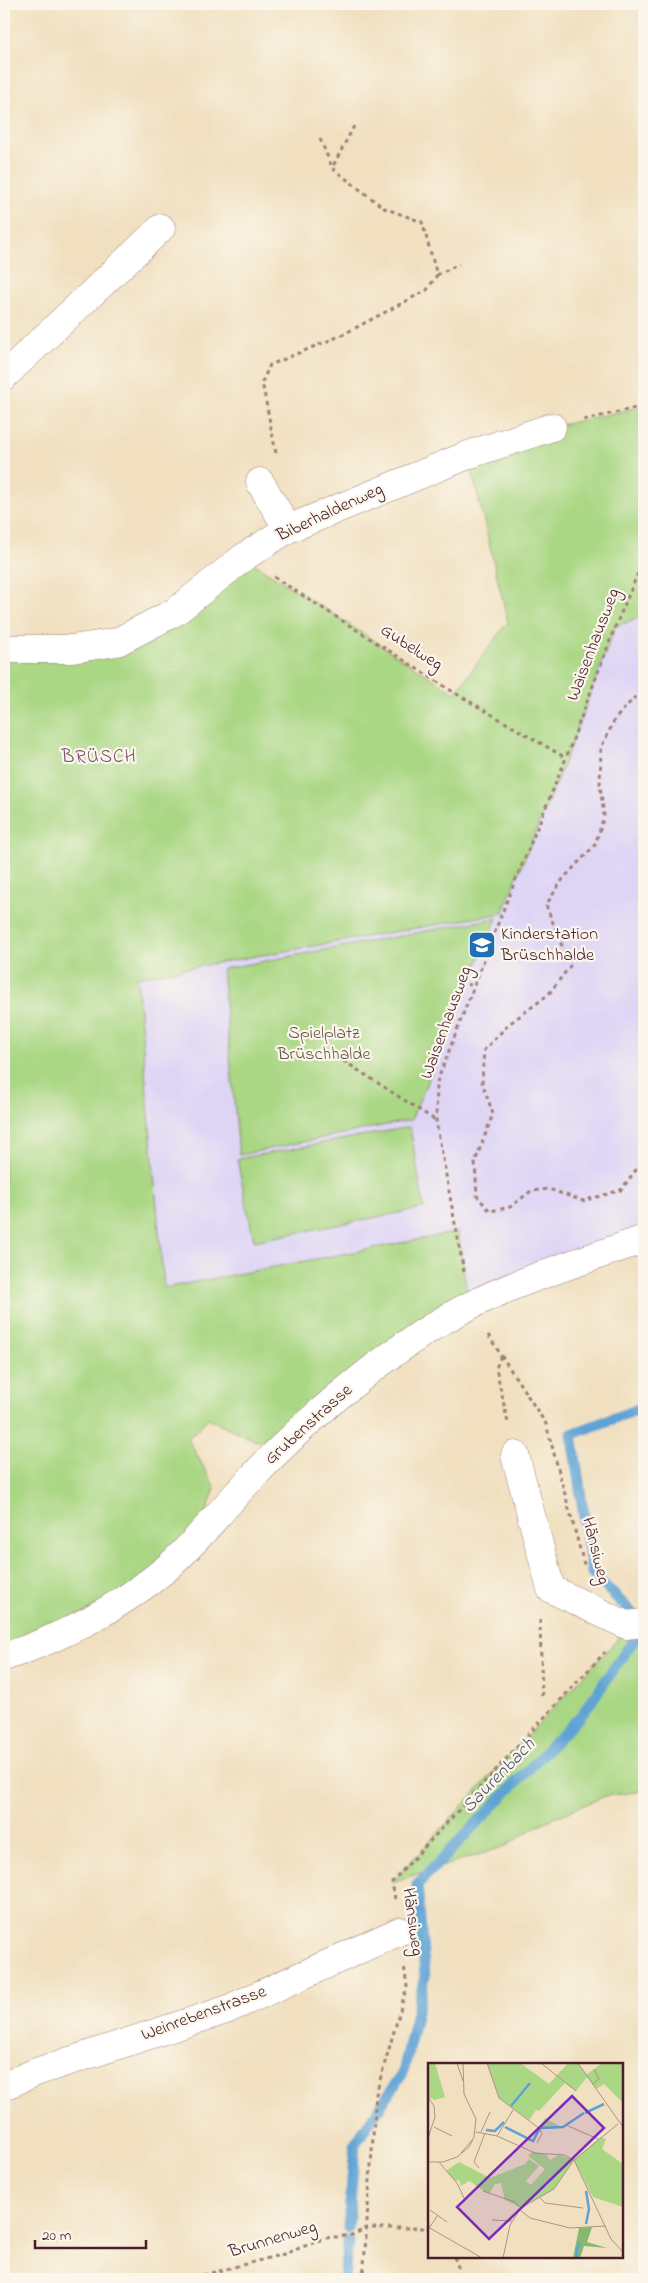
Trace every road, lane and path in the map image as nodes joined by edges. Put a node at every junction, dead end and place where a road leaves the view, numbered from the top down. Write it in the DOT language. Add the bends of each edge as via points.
graph roads {
  1 [pos="354,126"];
  2 [pos="320,139"];
  3 [pos="332,168"];
  4 [pos="161,228"];
  5 [pos="459,264"];
  6 [pos="437,275"];
  7 [pos="4,376"];
  8 [pos="644,406"];
  9 [pos="552,427"];
  10 [pos="260,482"];
  11 [pos="288,529"];
  12 [pos="244,557"];
  13 [pos="644,559"];
  14 [pos="4,649"];
  15 [pos="644,694"];
  16 [pos="566,758"];
  17 [pos="467,984"];
  18 [pos="474,986"];
  19 [pos="330,1052"];
  20 [pos="436,1121"];
  21 [pos="644,1159"];
  22 [pos="644,1239"];
  23 [pos="469,1306"];
  24 [pos="501,1356"];
  25 [pos="516,1455"];
  26 [pos="568,1498"];
  27 [pos="551,1589"];
  28 [pos="595,1610"];
  29 [pos="635,1624"];
  30 [pos="4,1657"];
  31 [pos="542,1699"];
  32 [pos="400,1932"];
  33 [pos="4,2086"];
  34 [pos="367,2228"];
  35 [pos="428,2228"];
  36 [pos="454,2258"];
  37 [pos="188,2279"];
  38 [pos="363,2279"];
  39 [pos="463,2279"];
  1 -- 3 [label="path"];
  2 -- 3 [label="path"];
  3 -- 6 [label="path" via="384,208 422,222"];
  4 -- 7 [label="street"];
  5 -- 6 [label="path"];
  6 -- 10 [label="path" via="427,290 342,334 270,365 262,382 277,460"];
  8 -- 9 [label="path"];
  9 -- 11 [label="street, Biberhaldenweg" via="468,455"];
  10 -- 11 [label="street"];
  11 -- 12 [label="street, Biberhaldenweg"];
  12 -- 14 [label="street, Biberhaldenweg" via="175,612 117,642 72,650"];
  12 -- 16 [label="path, Gubelweg" via="455,693"];
  13 -- 16 [label="path, Waisenhausweg"];
  15 -- 21 [label="path" via="634,698 615,719 601,748 600,785 604,816 595,845 563,879 546,906 570,966 548,995 508,1024 484,1050 482,1082 493,1114 475,1162 477,1196 490,1211 510,1207 531,1191 549,1189 583,1201 621,1190"];
  16 -- 18 [label="path, Waisenhausweg"];
  17 -- 18 [label="path"];
  18 -- 20 [label="path, Waisenhausweg" via="437,1082"];
  19 -- 20 [label="path"];
  20 -- 23 [label="path, Waisenhausweg"];
  22 -- 23 [label="street, Grubenstrasse"];
  23 -- 24 [label="path, Waisenhausweg"];
  23 -- 30 [label="street, Grubenstrasse" via="430,1328 362,1377 254,1475 168,1567 126,1599 26,1650"];
  24 -- 25 [label="path" via="496,1368"];
  24 -- 26 [label="path, Waisenhausweg" via="546,1424"];
  25 -- 27 [label="street"];
  26 -- 28 [label="path, Hänsiweg"];
  27 -- 28 [label="street"];
  27 -- 31 [label="path" via="539,1622"];
  28 -- 29 [label="street"];
  29 -- 32 [label="path, Hänsiweg" via="392,1882"];
  32 -- 33 [label="street, Weinrebenstrasse" via="226,2010 36,2072"];
  32 -- 34 [label="path, Hänsiweg" via="407,1986 376,2094"];
  34 -- 35 [label="path, Brunnenweg"];
  34 -- 37 [label="path, Brunnenweg" via="352,2235 326,2238 284,2254"];
  34 -- 38 [label="path, Hänsiweg"];
  36 -- 39 [label="path"];
}
